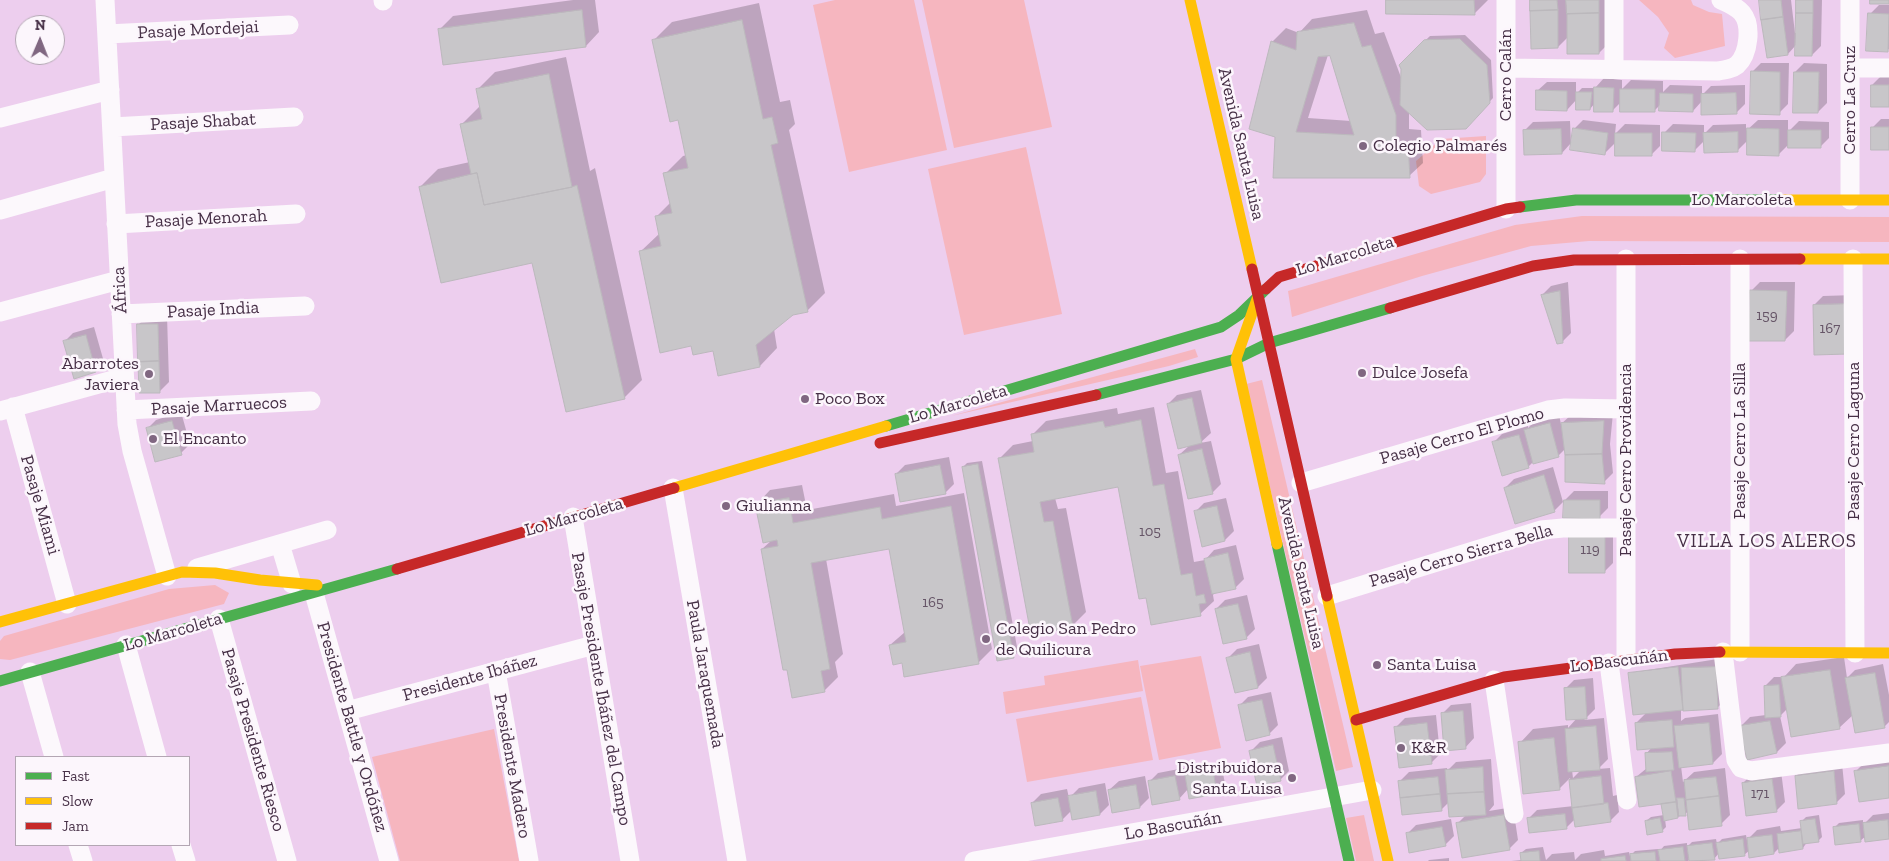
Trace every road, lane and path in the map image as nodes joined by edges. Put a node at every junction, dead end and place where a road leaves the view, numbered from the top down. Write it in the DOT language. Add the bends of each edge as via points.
graph roads {
  1 [pos="105,0"];
  2 [pos="1190,0"];
  3 [pos="1506,0"];
  4 [pos="1614,0"];
  5 [pos="1721,0"];
  6 [pos="1850,0"];
  7 [pos="288,25"];
  8 [pos="107,34"];
  9 [pos="1506,68"];
  10 [pos="1850,68"];
  11 [pos="1889,68"];
  12 [pos="1614,69"];
  13 [pos="110,90"];
  14 [pos="294,117"];
  15 [pos="0,118"];
  16 [pos="112,127"];
  17 [pos="114,178"];
  18 [pos="1850,200"];
  19 [pos="1889,200"];
  20 [pos="1506,209"];
  21 [pos="0,210"];
  22 [pos="296,214"];
  23 [pos="116,224"];
  24 [pos="1626,259"];
  25 [pos="1740,259"];
  26 [pos="1853,259"];
  27 [pos="1889,259"];
  28 [pos="119,280"];
  29 [pos="1258,296"];
  30 [pos="305,306"];
  31 [pos="0,312"];
  32 [pos="121,314"];
  33 [pos="1269,343"];
  34 [pos="1236,359"];
  35 [pos="124,377"];
  36 [pos="311,402"];
  37 [pos="6,409"];
  38 [pos="1626,409"];
  39 [pos="126,410"];
  40 [pos="832,441"];
  41 [pos="1301,483"];
  42 [pos="673,488"];
  43 [pos="573,517"];
  44 [pos="1626,528"];
  45 [pos="327,530"];
  46 [pos="280,544"];
  47 [pos="174,574"];
  48 [pos="292,584"];
  49 [pos="345,584"];
  50 [pos="314,593"];
  51 [pos="1328,596"];
  52 [pos="67,604"];
  53 [pos="219,619"];
  54 [pos="0,622"];
  55 [pos="126,645"];
  56 [pos="594,645"];
  57 [pos="1731,652"];
  58 [pos="1855,653"];
  59 [pos="1889,653"];
  60 [pos="1617,661"];
  61 [pos="496,671"];
  62 [pos="30,672"];
  63 [pos="0,680"];
  64 [pos="1494,680"];
  65 [pos="347,711"];
  66 [pos="1356,720"];
  67 [pos="1889,753"];
  68 [pos="54,756"];
  69 [pos="157,756"];
  70 [pos="1372,790"];
  71 [pos="1335,797"];
  72 [pos="1627,800"];
  73 [pos="1514,814"];
  74 [pos="78,846"];
  75 [pos="181,846"];
  76 [pos="1054,854"];
  77 [pos="83,861"];
  78 [pos="186,861"];
  79 [pos="287,861"];
  80 [pos="389,861"];
  81 [pos="528,861"];
  82 [pos="630,861"];
  83 [pos="738,861"];
  84 [pos="974,861"];
  85 [pos="1349,861"];
  86 [pos="1388,861"];
  1 -- 8 [label="street, África"];
  2 -- 29 [label="main road, Avenida Santa Luisa"];
  3 -- 9 [label="street, Cerro Calán"];
  4 -- 12 [label="street"];
  5 -- 12 [label="street" via="1742,12 1748,25 1744,54 1735,66 1718,71"];
  6 -- 10 [label="street, Cerro La Cruz"];
  7 -- 8 [label="street, Pasaje Mordejai"];
  8 -- 13 [label="street, África"];
  9 -- 12 [label="street"];
  9 -- 20 [label="street, Cerro Calán"];
  10 -- 11 [label="street"];
  10 -- 18 [label="street, Cerro La Cruz"];
  13 -- 15 [label="street"];
  13 -- 16 [label="street, África"];
  14 -- 16 [label="street, Pasaje Shabat"];
  16 -- 17 [label="street, África"];
  17 -- 21 [label="street"];
  17 -- 23 [label="street, África"];
  18 -- 19 [label="main road, Lo Marcoleta"];
  18 -- 20 [label="main road, Lo Marcoleta" via="1576,200"];
  20 -- 29 [label="main road, Lo Marcoleta" via="1279,276"];
  22 -- 23 [label="street, Pasaje Menorah"];
  23 -- 28 [label="street, África"];
  24 -- 25 [label="main road, Lo Marcoleta"];
  24 -- 33 [label="main road, Lo Marcoleta" via="1574,260 1534,266"];
  24 -- 38 [label="street, Pasaje Cerro Providencia"];
  25 -- 26 [label="main road, Lo Marcoleta"];
  25 -- 57 [label="street, Pasaje Cerro La Silla"];
  26 -- 27 [label="main road, Lo Marcoleta"];
  26 -- 58 [label="street, Pasaje Cerro Laguna"];
  28 -- 31 [label="street"];
  28 -- 32 [label="street, África"];
  29 -- 33 [label="main road, Avenida Santa Luisa"];
  29 -- 34 [label="main road, Avenida Santa Luisa"];
  29 -- 40 [label="main road, Lo Marcoleta" via="1240,315 1221,327"];
  30 -- 32 [label="street, Pasaje India"];
  32 -- 35 [label="street, África"];
  33 -- 34 [label="main road, Lo Marcoleta"];
  33 -- 41 [label="main road, Avenida Santa Luisa"];
  34 -- 40 [label="main road, Lo Marcoleta" via="926,434 866,445"];
  34 -- 71 [label="main road, Avenida Santa Luisa" via="1240,389"];
  35 -- 37 [label="street"];
  35 -- 39 [label="street, África"];
  36 -- 39 [label="street, Pasaje Marruecos"];
  37 -- 52 [label="street, Pasaje Miami"];
  38 -- 41 [label="street, Pasaje Cerro El Plomo" via="1548,410"];
  38 -- 44 [label="street, Pasaje Cerro Providencia"];
  39 -- 47 [label="street, África" via="132,451"];
  40 -- 42 [label="main road, Lo Marcoleta"];
  41 -- 51 [label="main road, Avenida Santa Luisa"];
  42 -- 43 [label="main road, Lo Marcoleta"];
  42 -- 83 [label="street, Paula Jaraquemada"];
  43 -- 49 [label="main road, Lo Marcoleta"];
  43 -- 56 [label="street, Pasaje Presidente Ibáñez del Campo"];
  44 -- 51 [label="street, Pasaje Cerro Sierra Bella" via="1541,530"];
  44 -- 60 [label="street, Pasaje Cerro Providencia"];
  45 -- 46 [label="street, Lo Marcoleta"];
  46 -- 47 [label="street, Lo Marcoleta"];
  46 -- 48 [label="street"];
  47 -- 48 [label="main road, Lo Marcoleta" via="215,573"];
  47 -- 52 [label="main road, Lo Marcoleta"];
  48 -- 49 [label="main road, Lo Marcoleta"];
  49 -- 50 [label="main road, Lo Marcoleta"];
  50 -- 53 [label="main road, Lo Marcoleta"];
  50 -- 65 [label="street, Presidente Battle y Ordóñez"];
  51 -- 66 [label="main road, Avenida Santa Luisa"];
  52 -- 54 [label="main road, Lo Marcoleta"];
  53 -- 55 [label="main road, Lo Marcoleta"];
  53 -- 79 [label="street, Pasaje Presidente Riesco"];
  55 -- 62 [label="main road, Lo Marcoleta"];
  55 -- 69 [label="street"];
  56 -- 61 [label="street, Presidente Ibáñez"];
  56 -- 82 [label="street, Pasaje Presidente Ibáñez del Campo"];
  57 -- 58 [label="main road, Lo Bascuñán"];
  57 -- 60 [label="main road, Lo Bascuñán"];
  57 -- 67 [label="street, Pasaje Cerro La Silla" via="1736,760 1741,768 1751,771"];
  58 -- 59 [label="main road, Lo Bascuñán"];
  60 -- 64 [label="main road, Lo Bascuñán"];
  60 -- 72 [label="street, Pasaje Cerro Providencia"];
  61 -- 65 [label="street, Presidente Ibáñez"];
  61 -- 81 [label="street, Presidente Madero"];
  62 -- 63 [label="main road, Lo Marcoleta"];
  62 -- 68 [label="street"];
  64 -- 66 [label="main road, Lo Bascuñán"];
  64 -- 73 [label="street"];
  65 -- 80 [label="street, Presidente Battle y Ordóñez"];
  66 -- 70 [label="main road, Avenida Santa Luisa"];
  70 -- 71 [label="street, Lo Bascuñán"];
  70 -- 86 [label="main road, Avenida Santa Luisa"];
  71 -- 76 [label="street, Lo Bascuñán"];
  71 -- 85 [label="main road, Avenida Santa Luisa"];
  74 -- 77 [label="street"];
  75 -- 78 [label="street"];
  76 -- 84 [label="street, Lo Bascuñán"];
}
